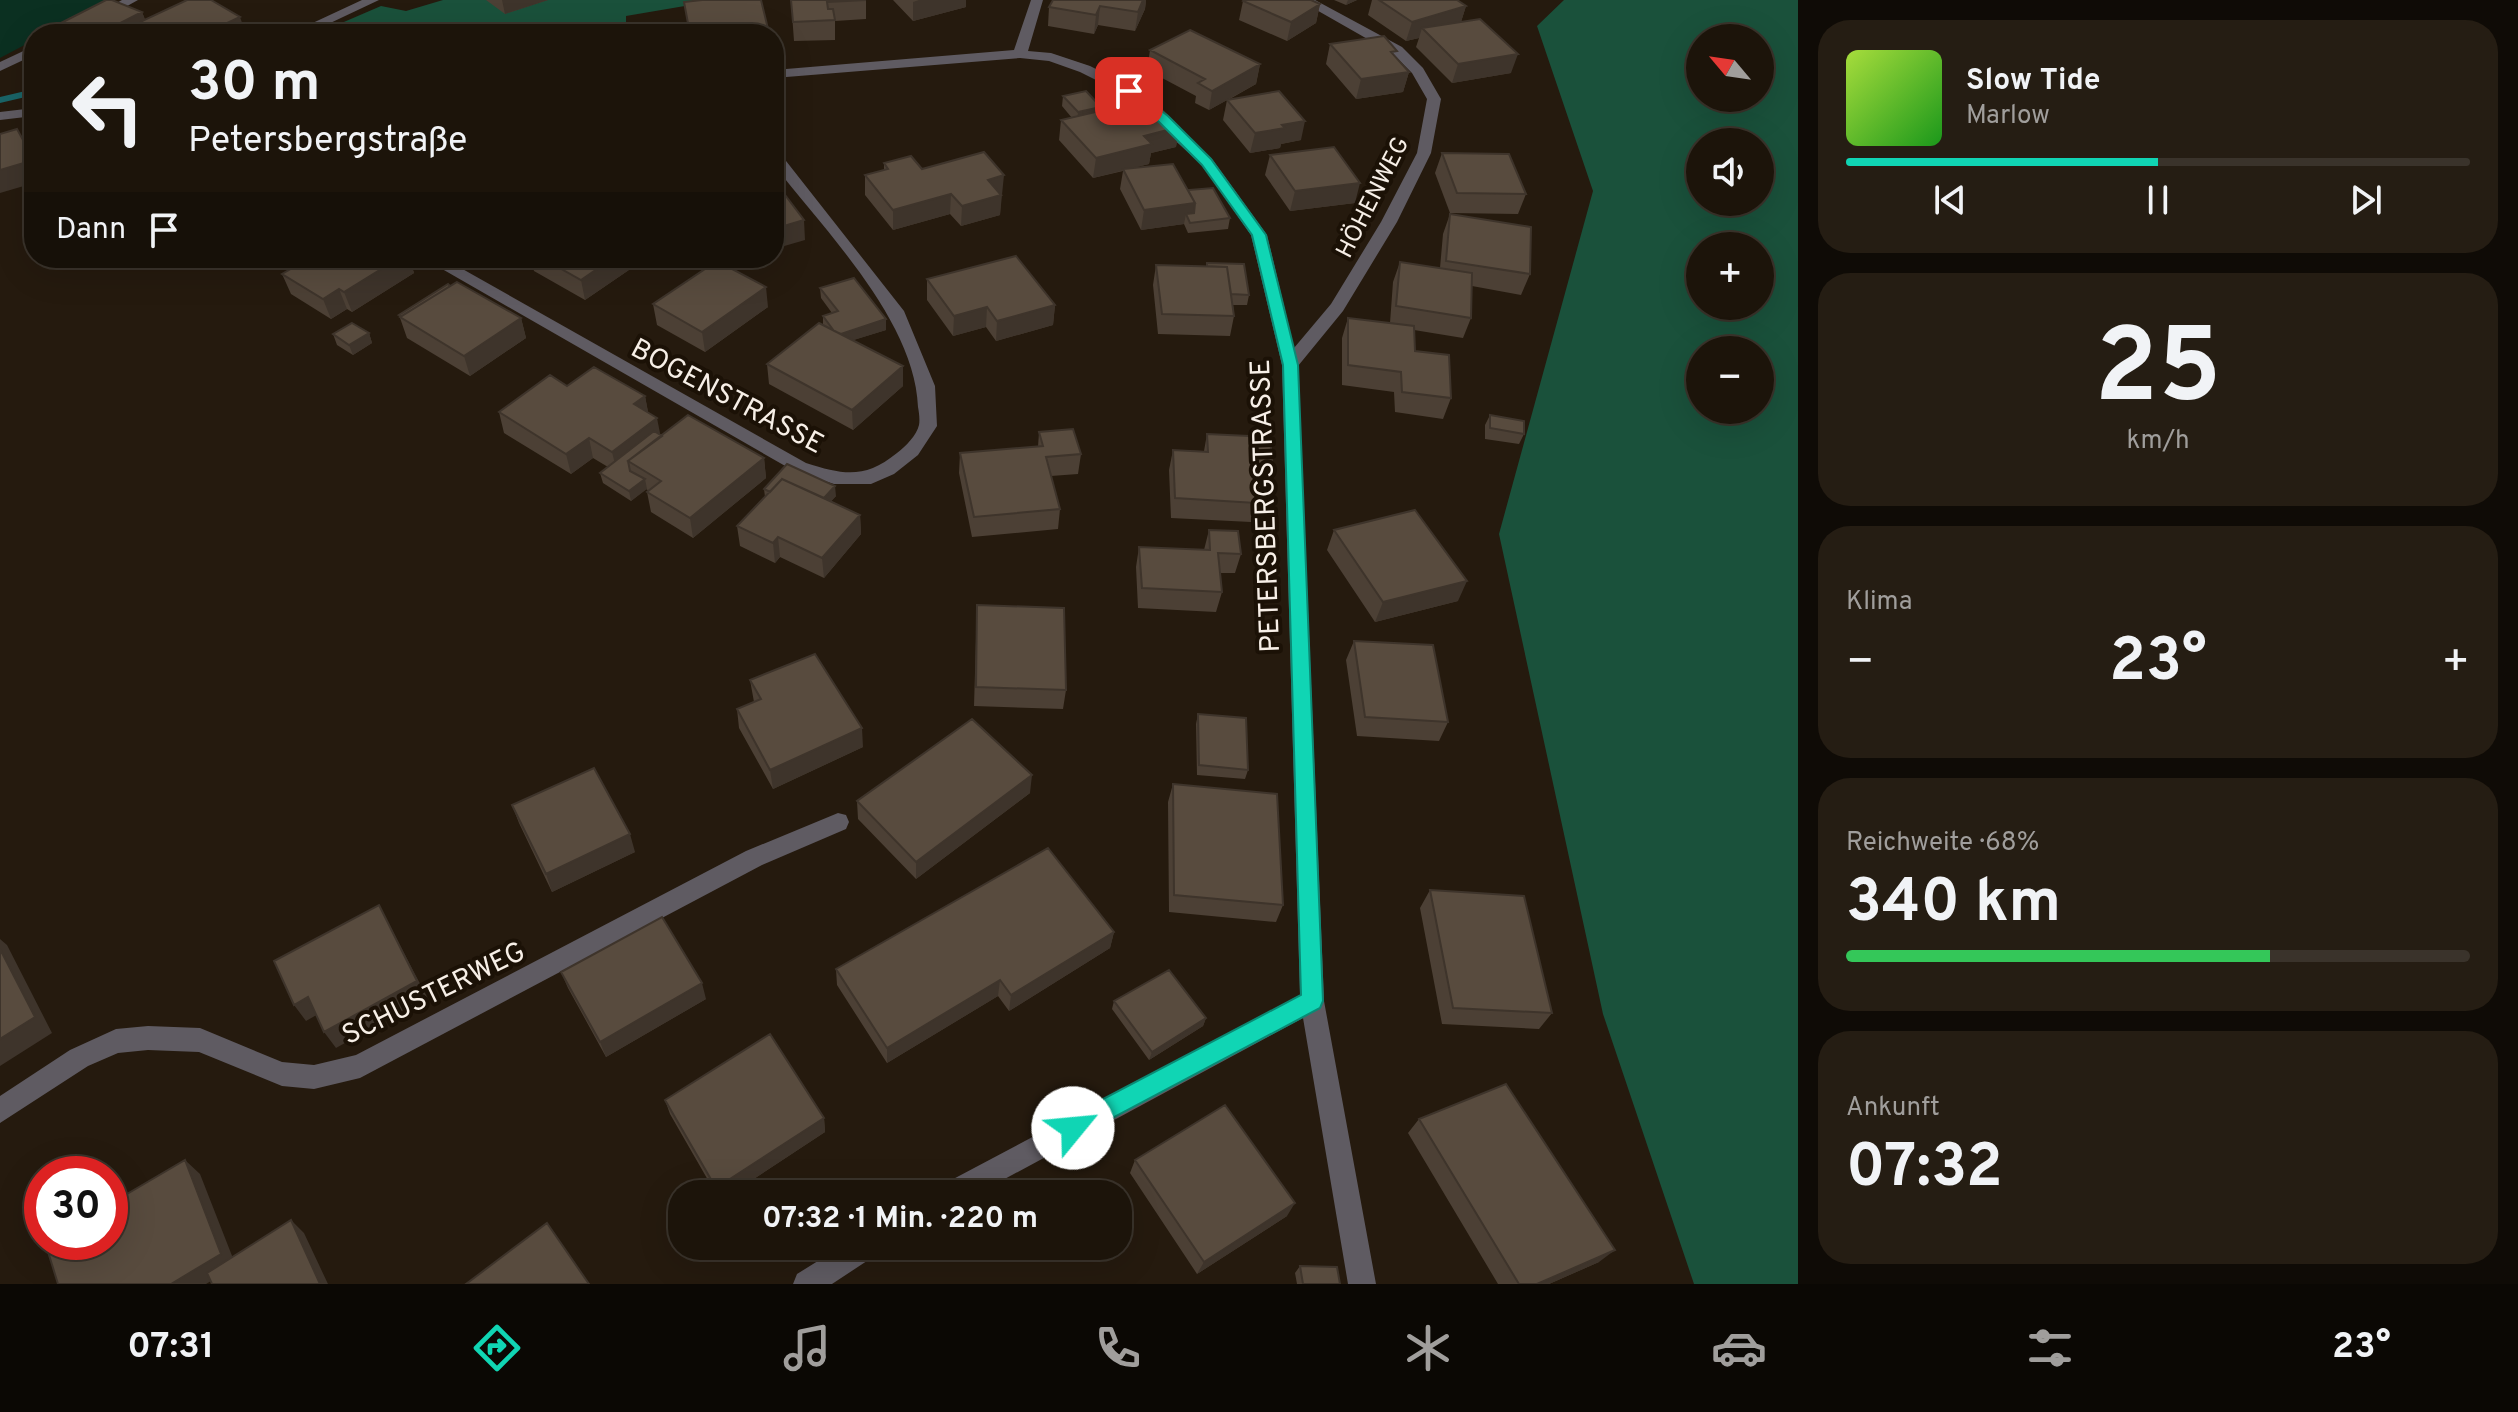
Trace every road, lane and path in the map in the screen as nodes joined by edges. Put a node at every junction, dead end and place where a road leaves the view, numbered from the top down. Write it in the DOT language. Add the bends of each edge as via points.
graph roads {
  1 [pos="132,0"];
  2 [pos="373,0"];
  3 [pos="1037,0"];
  4 [pos="1305,0"];
  5 [pos="86,24"];
  6 [pos="319,24"];
  7 [pos="1020,54"];
  8 [pos="24,55"];
  9 [pos="0,67"];
  10 [pos="784,73"];
  11 [pos="24,113"];
  12 [pos="0,116"];
  13 [pos="784,168"];
  14 [pos="449,268"];
  15 [pos="1290,365"];
  16 [pos="838,822"];
  17 [pos="1312,1001"];
  18 [pos="0,1111"];
  19 [pos="977,1180"];
  20 [pos="845,1260"];
  21 [pos="807,1284"];
  22 [pos="1362,1284"];
  1 -- 5 [label="street"];
  2 -- 6 [label="street"];
  3 -- 7 [label="street"];
  4 -- 15 [label="street, HÖHENWEG" via="1397,50 1418,71 1434,99 1424,153 1389,222 1337,307"];
  7 -- 10 [label="street, PETERSBERGSTRASSE"];
  7 -- 15 [label="street, PETERSBERGSTRASSE" via="1051,57 1129,91 1207,162 1259,235"];
  8 -- 9 [label="street"];
  11 -- 12 [label="street"];
  13 -- 14 [label="street, BOGENSTRASSE" via="896,311 926,386 928,426 912,451 888,470 865,479 834,478 800,467"];
  15 -- 17 [label="street, PETERSBERGSTRASSE"];
  16 -- 18 [label="street, SCHUSTERWEG" via="754,858 360,1066 314,1077 282,1074 200,1040 116,1041 79,1058"];
  17 -- 19 [label="street"];
  17 -- 22 [label="street, PETERSBERGSTRASSE"];
  20 -- 21 [label="street"];
}
